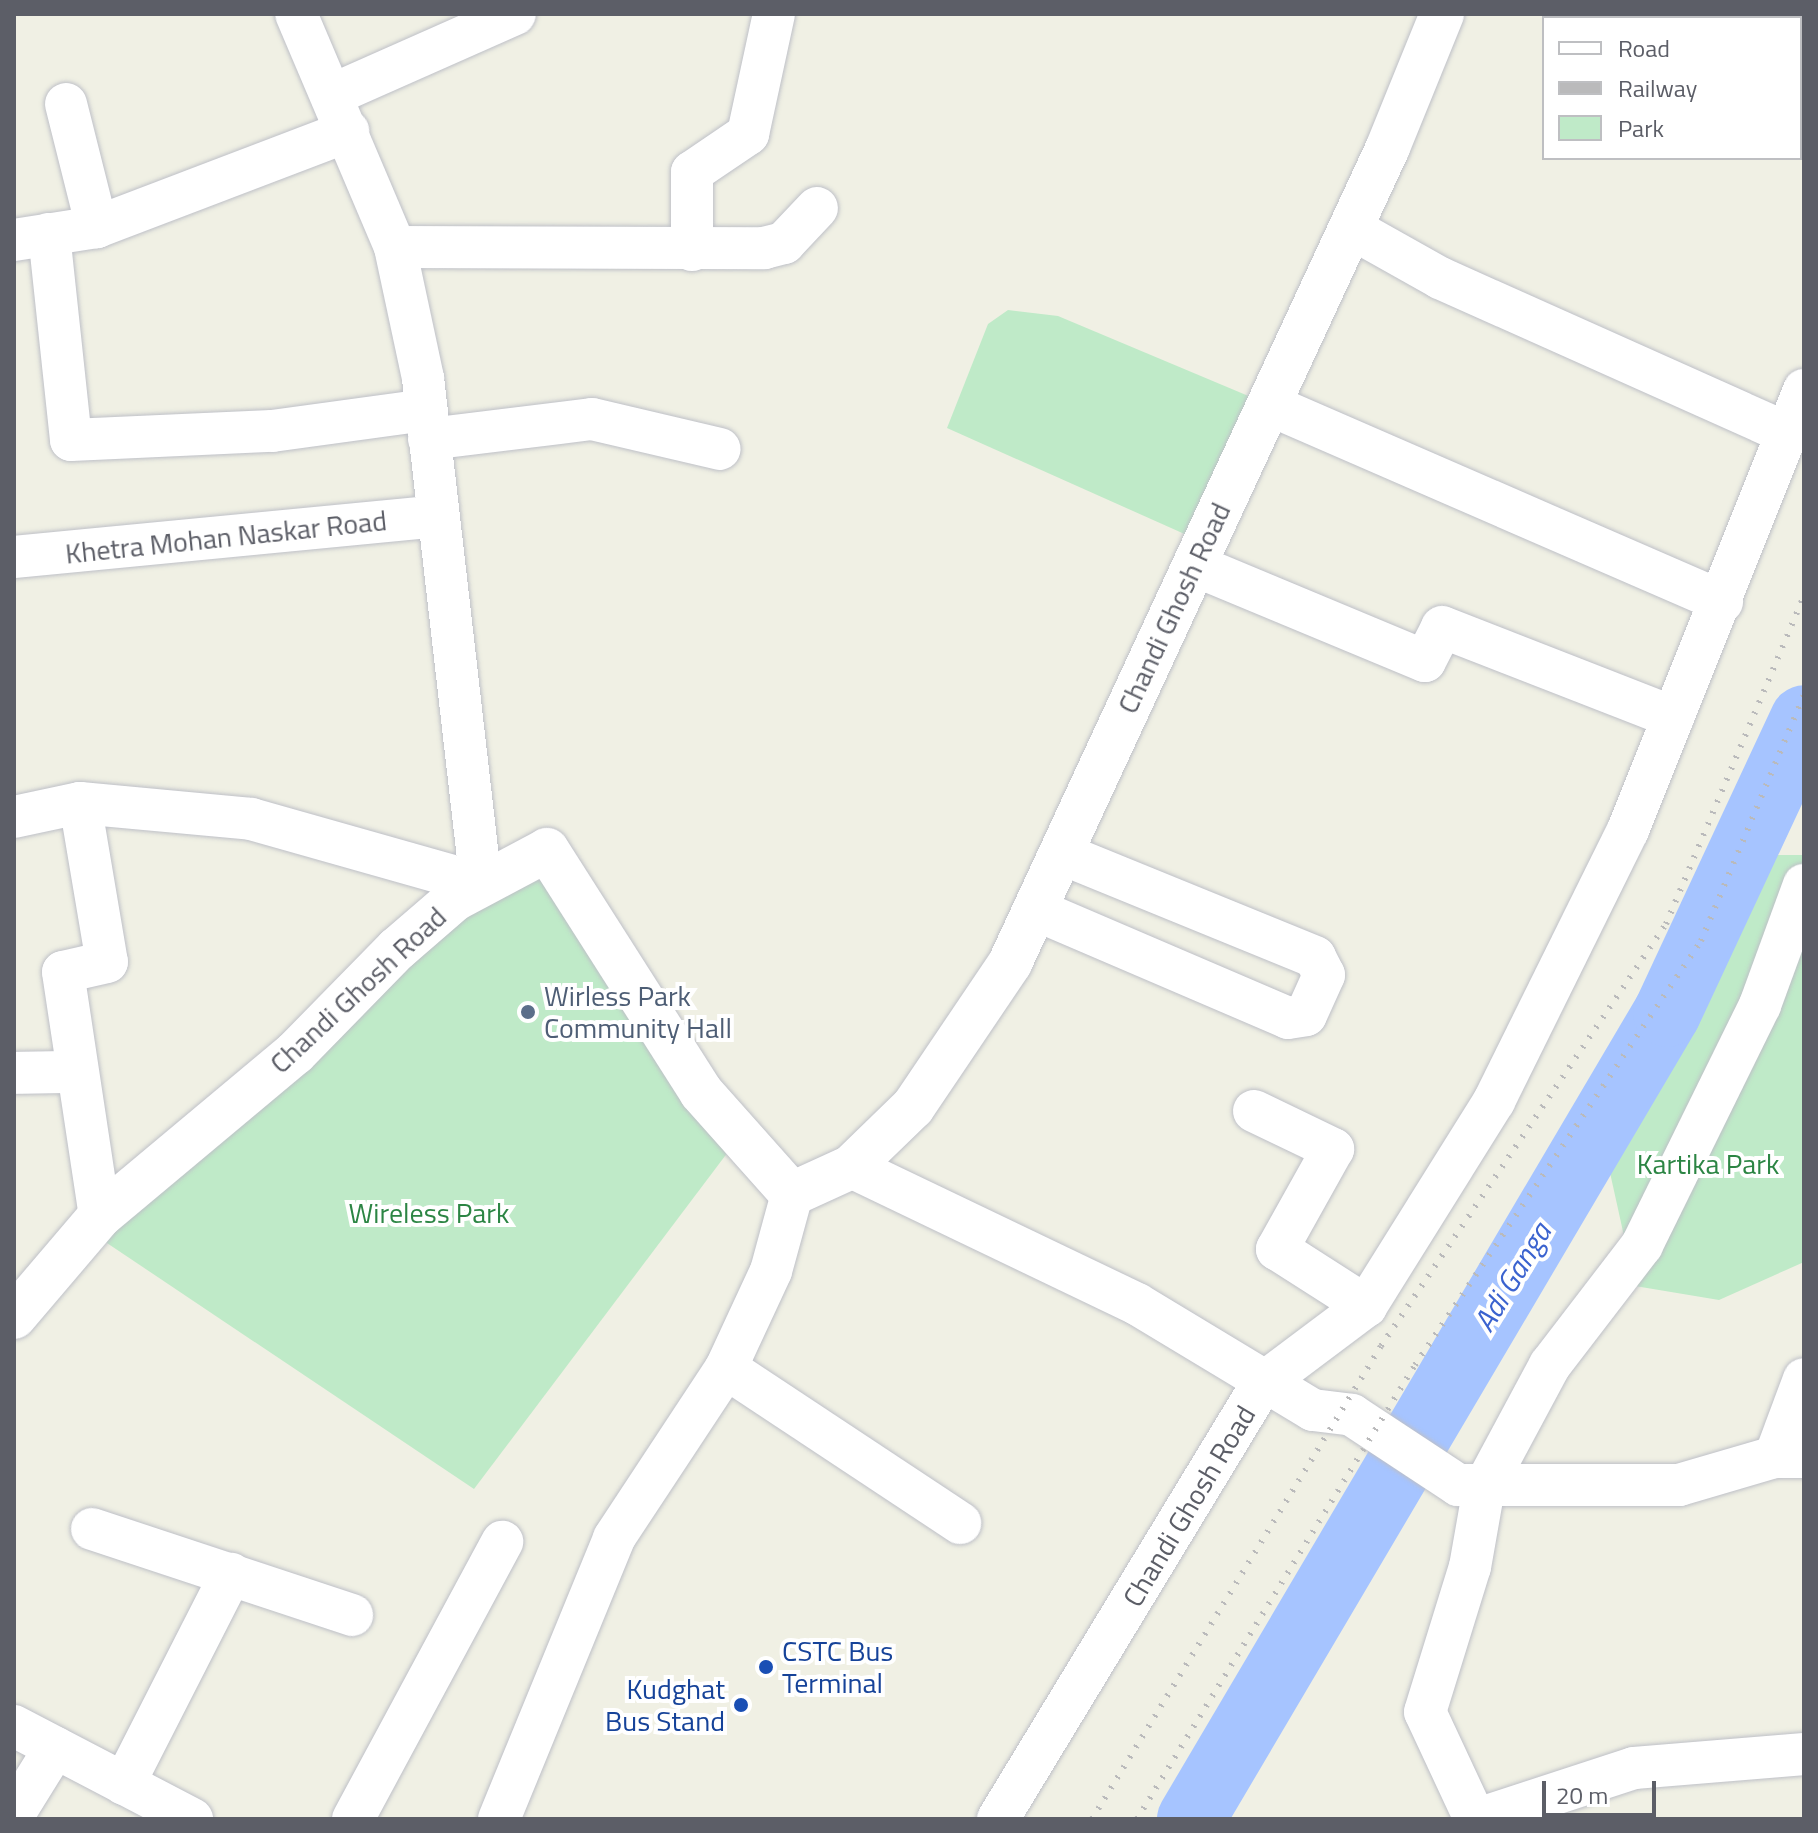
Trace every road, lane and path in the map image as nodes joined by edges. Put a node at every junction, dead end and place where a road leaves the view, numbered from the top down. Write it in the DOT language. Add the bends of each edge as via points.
graph roads {
  1 [pos="296,14"];
  2 [pos="515,14"];
  3 [pos="774,14"];
  4 [pos="1442,14"];
  5 [pos="66,104"];
  6 [pos="340,113"];
  7 [pos="817,208"];
  8 [pos="97,227"];
  9 [pos="1351,228"];
  10 [pos="31,237"];
  11 [pos="395,247"];
  12 [pos="692,250"];
  13 [pos="1804,390"];
  14 [pos="1270,405"];
  15 [pos="427,425"];
  16 [pos="1789,434"];
  17 [pos="720,449"];
  18 [pos="438,516"];
  19 [pos="14,557"];
  20 [pos="1194,565"];
  21 [pos="1722,602"];
  22 [pos="1673,717"];
  23 [pos="80,803"];
  24 [pos="14,817"];
  25 [pos="1060,853"];
  26 [pos="481,884"];
  27 [pos="1804,885"];
  28 [pos="1034,909"];
  29 [pos="74,1072"];
  30 [pos="14,1073"];
  31 [pos="1254,1111"];
  32 [pos="851,1167"];
  33 [pos="792,1194"];
  34 [pos="100,1216"];
  35 [pos="1366,1306"];
  36 [pos="14,1317"];
  37 [pos="726,1368"];
  38 [pos="1804,1379"];
  39 [pos="1262,1384"];
  40 [pos="1790,1457"];
  41 [pos="1471,1487"];
  42 [pos="960,1523"];
  43 [pos="92,1529"];
  44 [pos="502,1542"];
  45 [pos="231,1574"];
  46 [pos="352,1615"];
  47 [pos="14,1726"];
  48 [pos="55,1748"];
  49 [pos="1804,1754"];
  50 [pos="122,1797"];
  51 [pos="14,1814"];
  52 [pos="192,1819"];
  53 [pos="353,1819"];
  54 [pos="499,1819"];
  55 [pos="998,1819"];
  56 [pos="1476,1819"];
  1 -- 6 [label="street"];
  2 -- 6 [label="street"];
  3 -- 12 [label="street" via="748,134 692,172"];
  4 -- 9 [label="street, Chandi Ghosh Road"];
  5 -- 8 [label="street"];
  6 -- 8 [label="street"];
  6 -- 11 [label="street"];
  7 -- 12 [label="street" via="784,243"];
  8 -- 10 [label="street"];
  9 -- 14 [label="street, Chandi Ghosh Road"];
  9 -- 16 [label="street" via="1440,278"];
  10 -- 15 [label="street" via="71,440"];
  11 -- 12 [label="street"];
  11 -- 15 [label="street"];
  13 -- 16 [label="street"];
  14 -- 20 [label="street, Chandi Ghosh Road"];
  14 -- 21 [label="street"];
  15 -- 17 [label="street" via="592,419"];
  15 -- 18 [label="street"];
  16 -- 21 [label="street"];
  18 -- 19 [label="street, Khetra Mohan Naskar Road"];
  18 -- 26 [label="street"];
  20 -- 22 [label="street" via="1425,661 1442,627"];
  20 -- 25 [label="street, Chandi Ghosh Road"];
  21 -- 22 [label="street"];
  22 -- 35 [label="street" via="1628,830 1500,1088"];
  23 -- 24 [label="street"];
  23 -- 26 [label="street" via="251,819"];
  23 -- 29 [label="street" via="107,962 63,972"];
  25 -- 28 [label="street, Chandi Ghosh Road"];
  25 -- 28 [label="street" via="1315,957 1324,975 1306,1015 1288,1018"];
  26 -- 33 [label="street, Chandi Ghosh Road" via="547,850 701,1092"];
  26 -- 34 [label="street, Chandi Ghosh Road" via="397,949 295,1053"];
  27 -- 41 [label="street" via="1760,1005 1642,1245 1550,1365"];
  28 -- 32 [label="street, Chandi Ghosh Road" via="1010,963 913,1107"];
  29 -- 30 [label="street"];
  29 -- 34 [label="street"];
  31 -- 35 [label="street" via="1333,1149 1277,1249"];
  32 -- 33 [label="street, Chandi Ghosh Road"];
  32 -- 39 [label="street, Chandi Ghosh Road" via="1137,1304"];
  33 -- 37 [label="street" via="771,1271"];
  34 -- 36 [label="street, Chandi Ghosh Road"];
  35 -- 39 [label="street"];
  37 -- 42 [label="street"];
  37 -- 54 [label="street" via="614,1538"];
  38 -- 40 [label="street"];
  39 -- 41 [label="street" via="1313,1410 1352,1415"];
  39 -- 55 [label="street, Chandi Ghosh Road"];
  40 -- 41 [label="street" via="1679,1485"];
  41 -- 56 [label="street" via="1470,1567 1425,1712"];
  43 -- 45 [label="street"];
  44 -- 53 [label="street"];
  45 -- 46 [label="street"];
  45 -- 50 [label="street"];
  47 -- 48 [label="street"];
  48 -- 50 [label="street"];
  48 -- 51 [label="street"];
  49 -- 56 [label="street" via="1634,1768"];
  50 -- 52 [label="street"];
}
